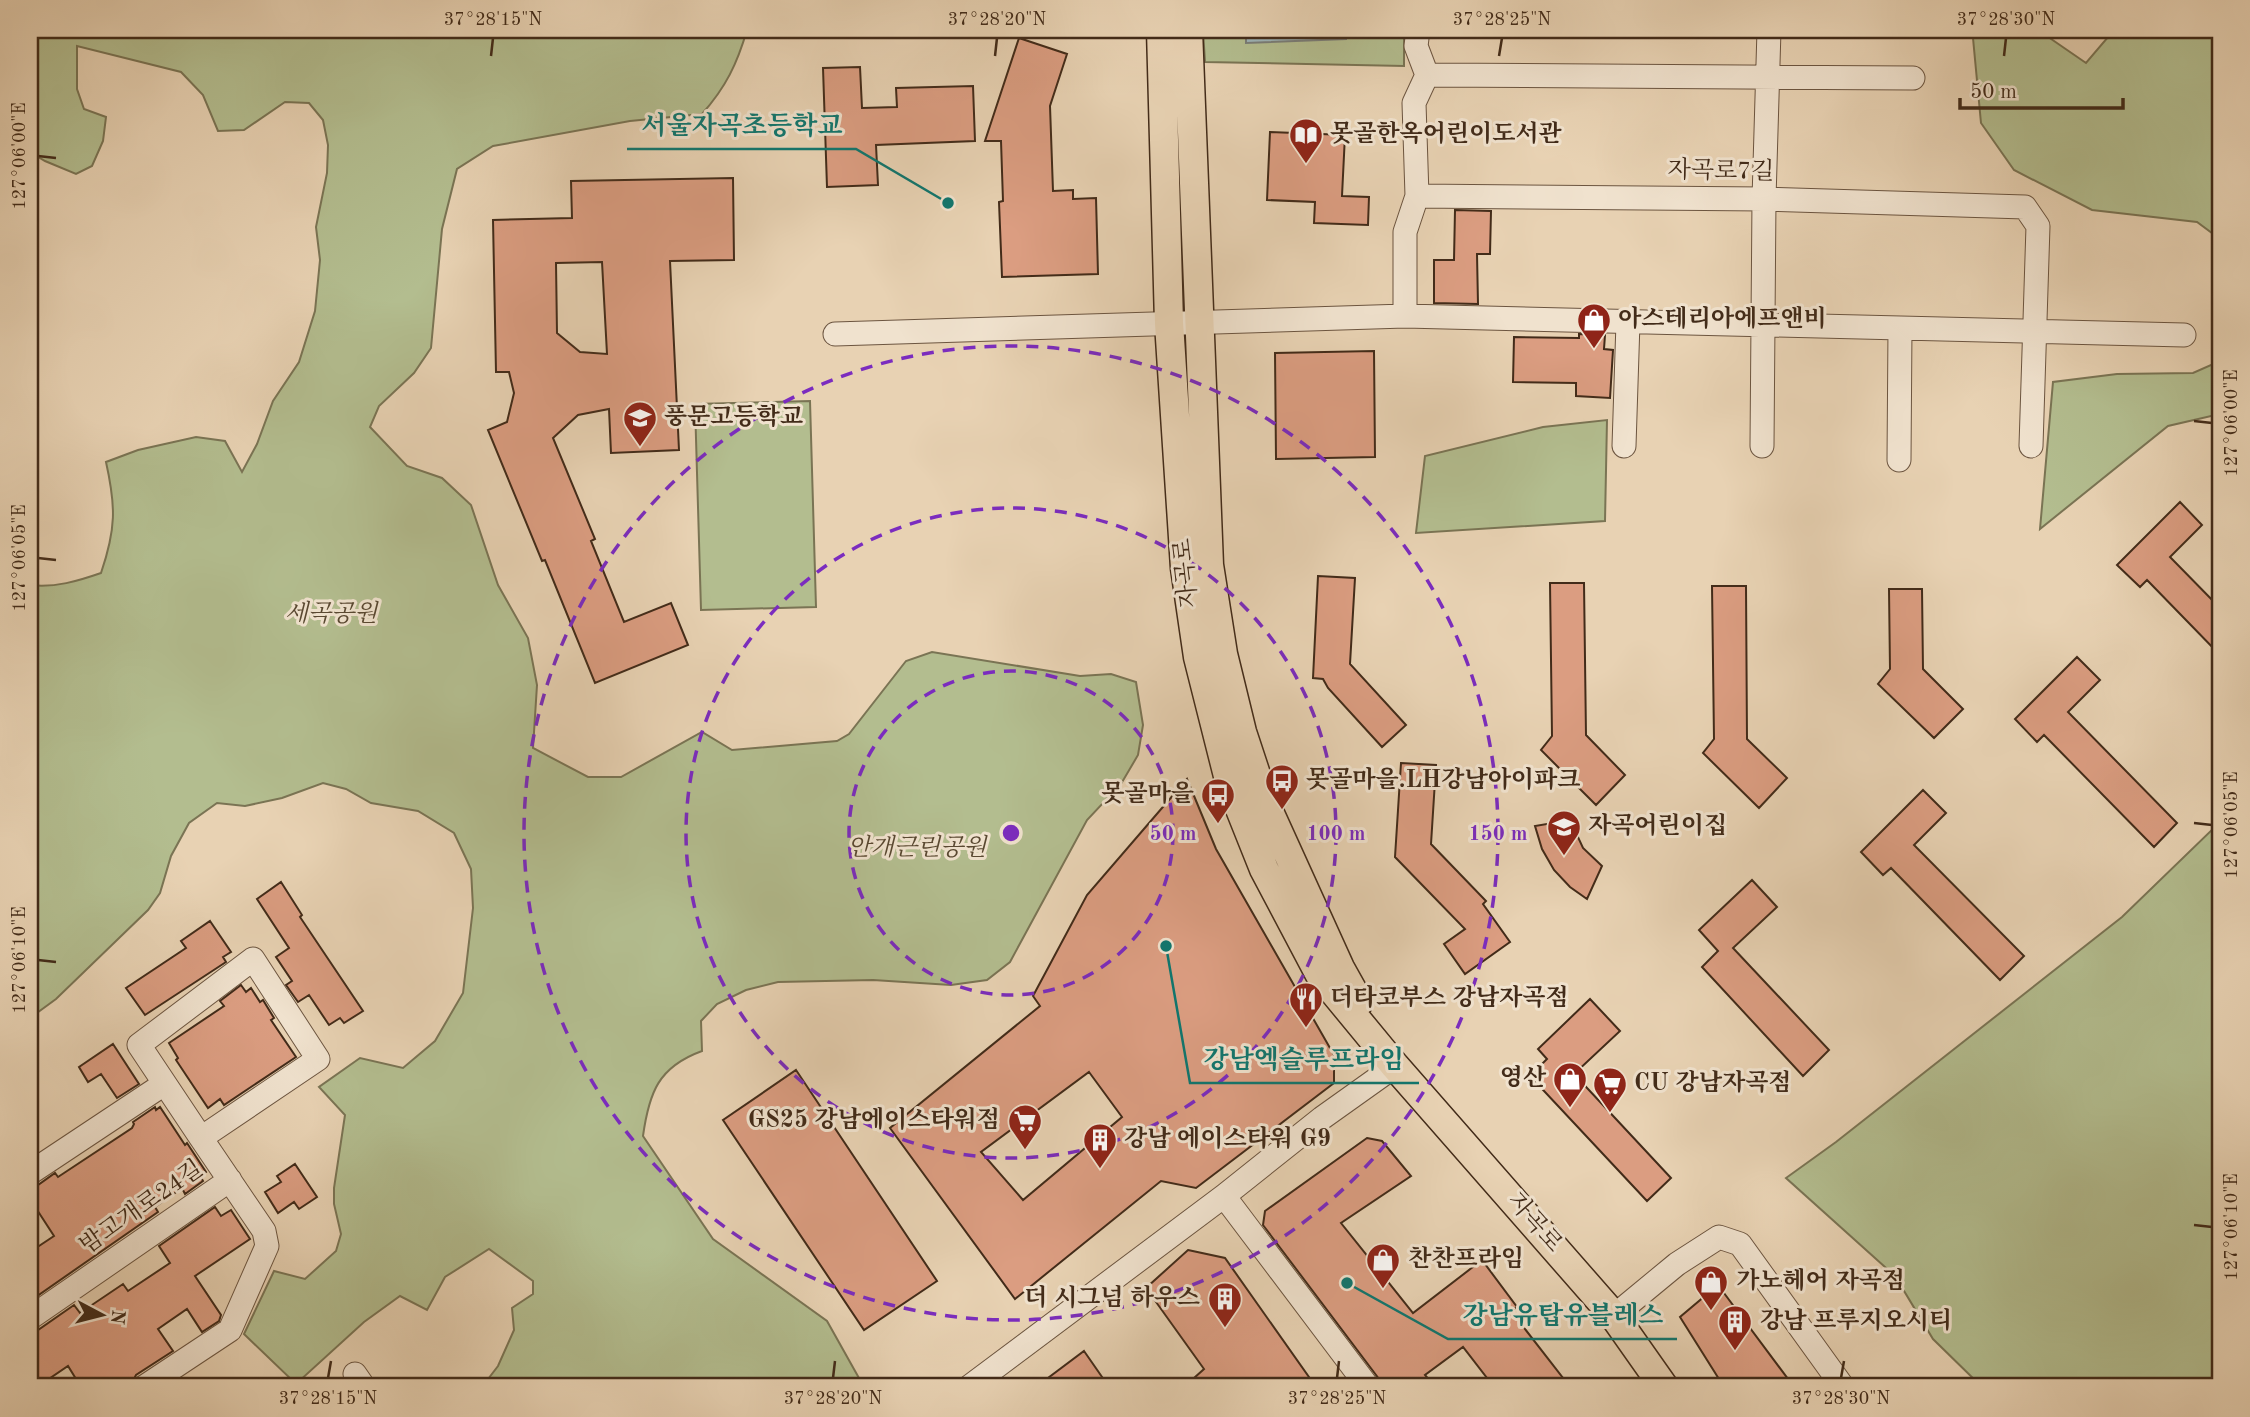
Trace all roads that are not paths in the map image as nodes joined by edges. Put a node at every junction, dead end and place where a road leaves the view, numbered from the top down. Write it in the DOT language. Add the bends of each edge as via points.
graph roads {
  1 [pos="1161,30"];
  2 [pos="1188,30"];
  3 [pos="1418,30"];
  4 [pos="1769,30"];
  5 [pos="1427,75"];
  6 [pos="1768,77"];
  7 [pos="1913,78"];
  8 [pos="1417,196"];
  9 [pos="1764,198"];
  10 [pos="1405,316"];
  11 [pos="1199,322"];
  12 [pos="1628,322"];
  13 [pos="1169,323"];
  14 [pos="1763,325"];
  15 [pos="1900,328"];
  16 [pos="2036,332"];
  17 [pos="835,334"];
  18 [pos="2184,335"];
  19 [pos="1624,446"];
  20 [pos="1762,446"];
  21 [pos="2031,446"];
  22 [pos="1899,460"];
  23 [pos="1395,1066"];
  24 [pos="164,1084"];
  25 [pos="201,1138"];
  26 [pos="30,1173"];
  27 [pos="230,1180"];
  28 [pos="1224,1196"];
  29 [pos="1614,1316"];
  30 [pos="30,1318"];
  31 [pos="144,1387"];
  32 [pos="969,1387"];
  33 [pos="1368,1387"];
  34 [pos="1664,1387"];
  35 [pos="1843,1387"];
  1 -- 13 [label="main road, 자곡로"];
  2 -- 11 [label="main road, 자곡로"];
  3 -- 5 [label="street" via="1416,46"];
  4 -- 6 [label="street"];
  5 -- 6 [label="street"];
  5 -- 8 [label="street" via="1414,103"];
  6 -- 7 [label="street"];
  6 -- 9 [label="street"];
  8 -- 9 [label="street, 자곡로7길"];
  8 -- 10 [label="street" via="1405,232"];
  9 -- 14 [label="street"];
  9 -- 16 [label="street, 자곡로7길" via="2025,207 2038,226"];
  10 -- 11 [label="street"];
  10 -- 12 [label="street"];
  11 -- 13 [label="street"];
  11 -- 23 [label="main road, 자곡로" via="1209,565 1223,654 1242,732 1266,805 1317,918"];
  12 -- 14 [label="street"];
  12 -- 19 [label="street"];
  13 -- 17 [label="street"];
  13 -- 23 [label="main road, 자곡로" via="1185,568 1198,657 1230,784 1264,869 1320,975"];
  14 -- 15 [label="street"];
  14 -- 20 [label="street"];
  15 -- 16 [label="street"];
  15 -- 22 [label="street"];
  16 -- 18 [label="street"];
  16 -- 21 [label="street"];
  23 -- 28 [label="street"];
  23 -- 29 [label="main road, 자곡로"];
  24 -- 25 [label="street"];
  24 -- 25 [label="street, 밤고개로24길" via="139,1045 253,959 318,1059"];
  24 -- 26 [label="street"];
  25 -- 27 [label="street, 밤고개로24길"];
  27 -- 30 [label="street, 밤고개로24길"];
  27 -- 31 [label="street" via="264,1231 267,1246 249,1292 230,1330"];
  28 -- 32 [label="street"];
  28 -- 33 [label="street"];
  29 -- 34 [label="main road, 자곡로"];
  29 -- 35 [label="street" via="1676,1264 1719,1237 1740,1244"];
}
